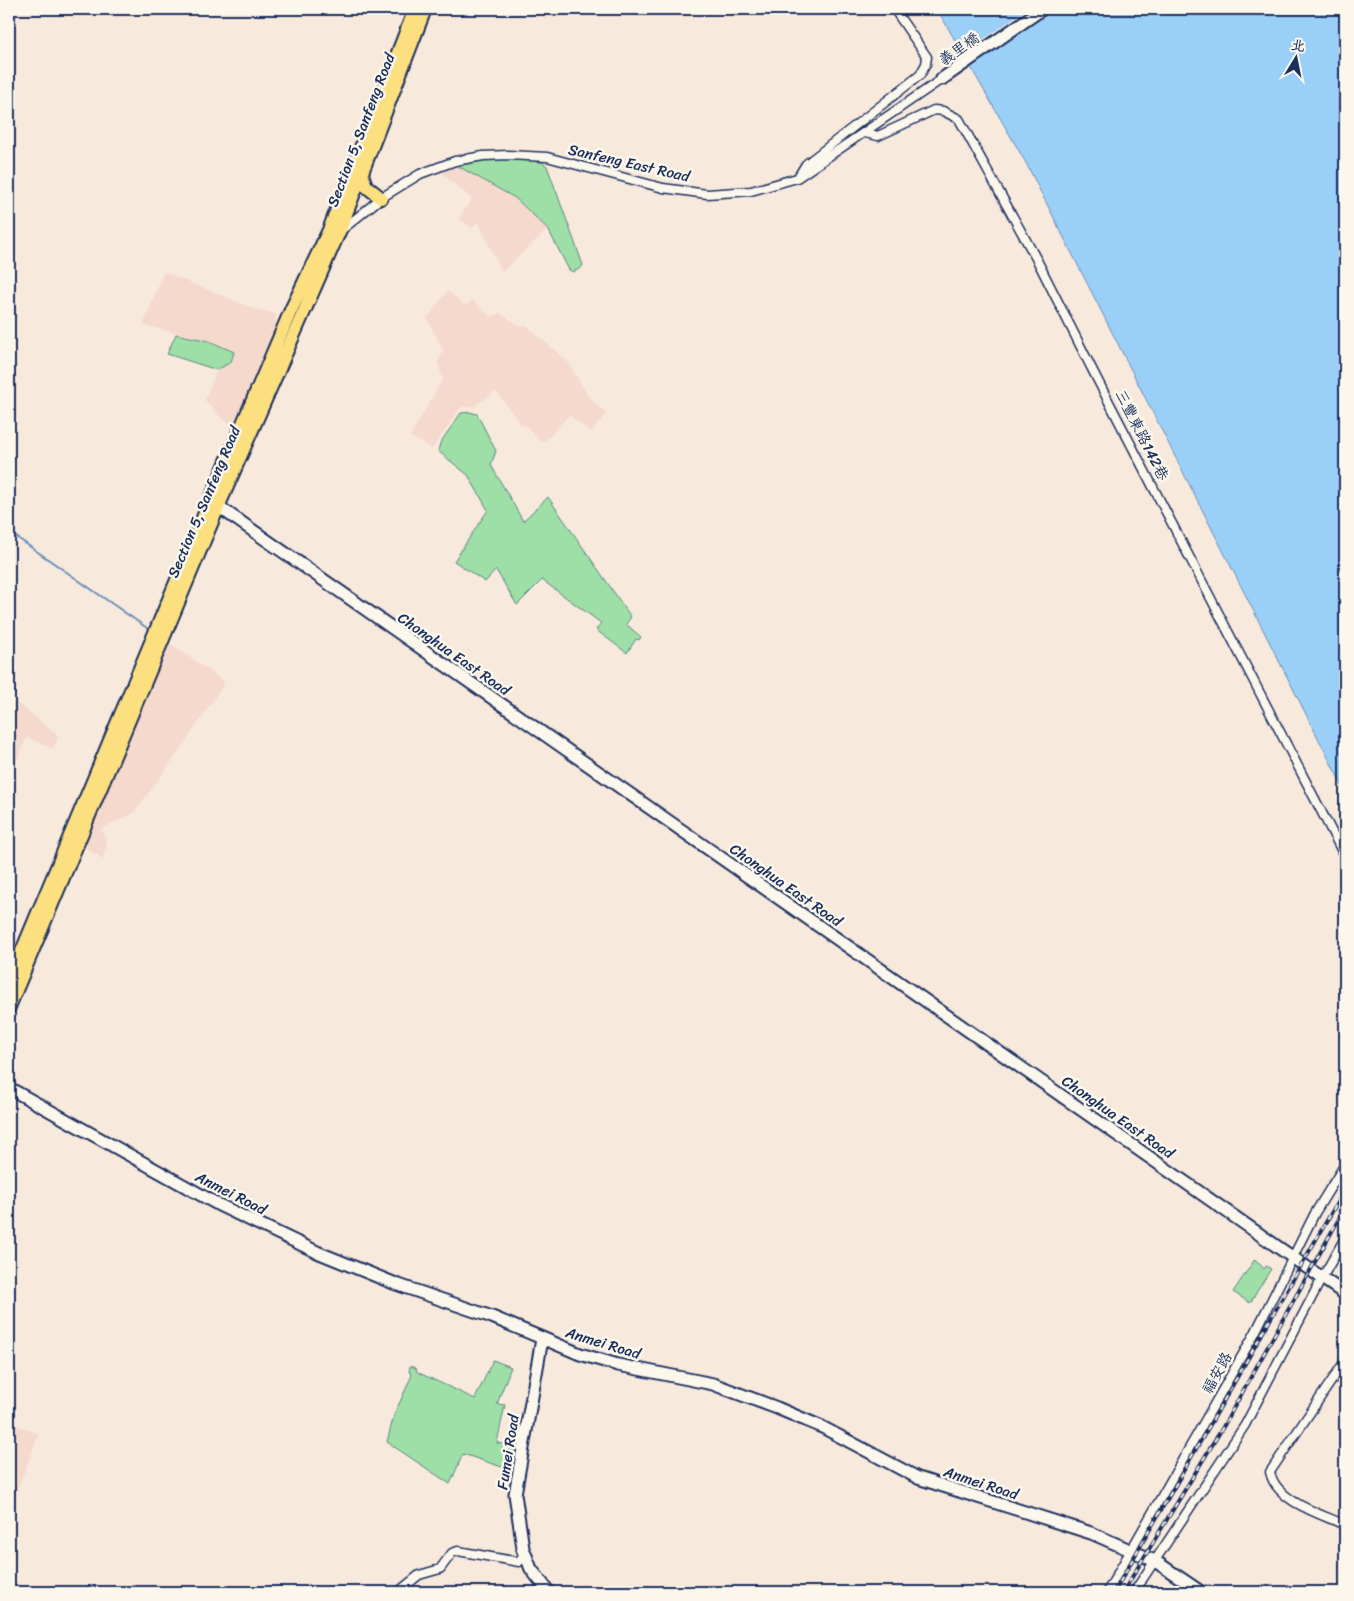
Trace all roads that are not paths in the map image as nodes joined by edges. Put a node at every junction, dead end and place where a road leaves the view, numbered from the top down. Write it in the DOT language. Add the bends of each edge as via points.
graph roads {
  1 [pos="416,9"];
  2 [pos="425,9"];
  3 [pos="894,9"];
  4 [pos="1042,9"];
  5 [pos="942,79"];
  6 [pos="864,132"];
  7 [pos="362,174"];
  8 [pos="797,178"];
  9 [pos="382,198"];
  10 [pos="334,231"];
  11 [pos="214,503"];
  12 [pos="1345,857"];
  13 [pos="9,982"];
  14 [pos="9,1007"];
  15 [pos="9,1088"];
  16 [pos="1345,1164"];
  17 [pos="1345,1238"];
  18 [pos="1292,1257"];
  19 [pos="1322,1278"];
  20 [pos="1345,1294"];
  21 [pos="542,1339"];
  22 [pos="1345,1361"];
  23 [pos="1345,1525"];
  24 [pos="522,1545"];
  25 [pos="1130,1551"];
  26 [pos="1154,1561"];
  27 [pos="398,1592"];
  28 [pos="549,1592"];
  29 [pos="1107,1592"];
  30 [pos="1134,1592"];
  31 [pos="1201,1592"];
  1 -- 10 [label="main road, Section 5, Sanfeng Road"];
  2 -- 7 [label="main road, Section 5, Sanfeng Road"];
  3 -- 8 [label="street" via="927,57 920,76 806,164"];
  4 -- 5 [label="street, 義里橋"];
  5 -- 6 [label="street, Sanfeng East Road"];
  6 -- 8 [label="street, Sanfeng East Road"];
  6 -- 12 [label="street, 三豐東路142巷" via="878,136 934,110 958,119 1062,307"];
  7 -- 9 [label="main road" via="366,186"];
  7 -- 10 [label="main road, Section 5, Sanfeng Road"];
  8 -- 9 [label="street, Sanfeng East Road" via="751,190 707,194 663,188 547,157 508,155 455,161 420,174"];
  9 -- 10 [label="street, Sanfeng East Road"];
  10 -- 11 [label="main road, Section 5, Sanfeng Road" via="291,310"];
  11 -- 13 [label="main road, Section 5, Sanfeng Road"];
  11 -- 14 [label="main road, Section 5, Sanfeng Road"];
  11 -- 18 [label="street, Chonghua East Road"];
  15 -- 21 [label="street, Anmei Road" via="256,1223 372,1275 492,1317"];
  16 -- 18 [label="street, 福安路"];
  17 -- 19 [label="street"];
  18 -- 19 [label="street, Chonghua East Road"];
  18 -- 25 [label="street, 福安路" via="1255,1333"];
  19 -- 20 [label="street, Chonghua East Road"];
  19 -- 26 [label="street" via="1245,1425"];
  21 -- 24 [label="street, Fumei Road" via="515,1494"];
  21 -- 25 [label="street, Anmei Road" via="618,1366 713,1384 822,1427 918,1478 1091,1532"];
  22 -- 23 [label="street" via="1270,1472 1277,1486 1295,1503"];
  24 -- 27 [label="street" via="520,1562 458,1551 452,1553 440,1569 419,1575"];
  24 -- 28 [label="street, Fumei Road" via="531,1569"];
  25 -- 26 [label="street, Anmei Road"];
  25 -- 29 [label="street, 福安路"];
  26 -- 30 [label="street"];
  26 -- 31 [label="street, Anmei Road"];
}
